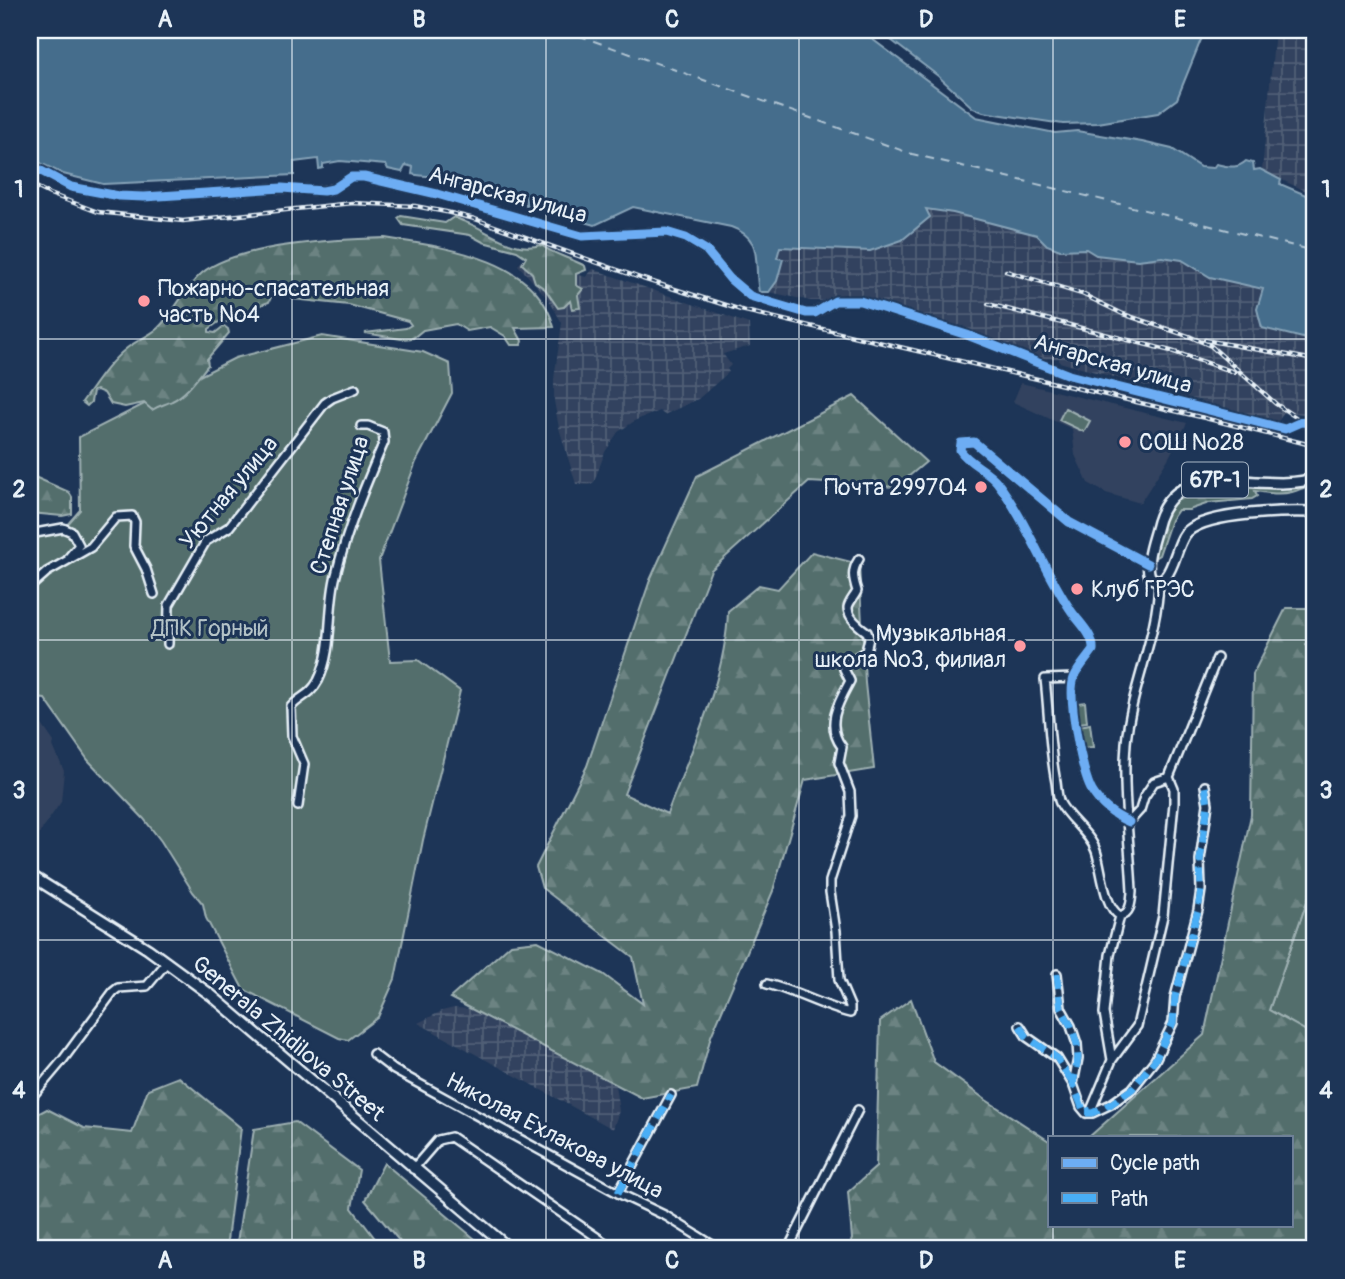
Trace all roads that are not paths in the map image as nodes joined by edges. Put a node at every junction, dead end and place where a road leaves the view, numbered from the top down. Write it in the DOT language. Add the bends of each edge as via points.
graph roads {
  1 [pos="30,165"];
  2 [pos="355,389"];
  3 [pos="1315,424"];
  4 [pos="361,425"];
  5 [pos="1315,478"];
  6 [pos="1315,513"];
  7 [pos="30,534"];
  8 [pos="859,559"];
  9 [pos="67,561"];
  10 [pos="1148,564"];
  11 [pos="1159,581"];
  12 [pos="30,587"];
  13 [pos="154,594"];
  14 [pos="168,644"];
  15 [pos="1217,658"];
  16 [pos="1074,678"];
  17 [pos="1169,777"];
  18 [pos="1205,786"];
  19 [pos="298,806"];
  20 [pos="1129,822"];
  21 [pos="30,875"];
  22 [pos="1120,916"];
  23 [pos="167,961"];
  24 [pos="1057,974"];
  25 [pos="767,984"];
  26 [pos="1020,1026"];
  27 [pos="373,1054"];
  28 [pos="1112,1060"];
  29 [pos="1073,1084"];
  30 [pos="671,1095"];
  31 [pos="30,1099"];
  32 [pos="858,1110"];
  33 [pos="1088,1111"];
  34 [pos="413,1169"];
  35 [pos="618,1193"];
  36 [pos="510,1249"];
  37 [pos="614,1249"];
  38 [pos="719,1249"];
  39 [pos="788,1249"];
  1 -- 3 [label="street, Ангарская улица" via="71,187 144,197 282,188 323,191 351,177 364,177 582,236 666,232 706,250 750,296 806,313 835,301 860,301 967,335 1069,375 1285,429 1301,422"];
  2 -- 14 [label="street, Уютная улица" via="325,403 229,527 206,541 169,605"];
  4 -- 19 [label="street, Степная улица" via="383,432 384,442 350,524 336,573 322,671 310,694 291,707 292,736 304,764"];
  5 -- 10 [label="main road, 67Р-1" via="1292,484 1219,480 1191,485 1172,496 1161,511"];
  6 -- 11 [label="main road, 67Р-1" via="1261,512 1200,524 1186,532 1169,573"];
  7 -- 9 [label="street" via="63,528 72,531 79,545"];
  8 -- 25 [label="street" via="853,568 857,591 848,611 869,638 866,651 846,664 850,681 834,719 833,736 842,747 839,763 850,792 851,816 830,881 839,980 850,1013"];
  9 -- 12 [label="street"];
  9 -- 13 [label="street" via="91,547 117,517 132,516 134,546"];
  10 -- 11 [label="main road" via="1150,577"];
  10 -- 16 [label="street" via="1069,522 974,442 961,443 964,456 994,478 1006,495 1058,591 1091,636 1093,650"];
  11 -- 20 [label="street" via="1156,618 1126,744"];
  15 -- 17 [label="street"];
  16 -- 20 [label="street" via="1073,708 1086,779 1101,804"];
  16 -- 22 [label="street" via="1045,679 1059,802 1096,851 1114,911"];
  17 -- 20 [label="street" via="1154,782"];
  17 -- 28 [label="street" via="1174,803 1163,916 1137,1026"];
  18 -- 33 [label="street" via="1208,804 1201,890 1177,987 1173,1023 1155,1060 1132,1089 1093,1113"];
  20 -- 22 [label="street" via="1131,906"];
  21 -- 23 [label="main road, Generala Zhidilova Street"];
  22 -- 28 [label="street" via="1104,1013"];
  23 -- 31 [label="street" via="147,986 113,992"];
  23 -- 34 [label="main road, Generala Zhidilova Street"];
  24 -- 29 [label="street" via="1060,1009 1077,1044"];
  26 -- 29 [label="street" via="1027,1037 1057,1058"];
  27 -- 35 [label="street, Николая Ехлакова улица" via="394,1070"];
  28 -- 33 [label="street"];
  29 -- 33 [label="street" via="1081,1107"];
  30 -- 35 [label="street"];
  32 -- 39 [label="street"];
  34 -- 36 [label="main road, Generala Zhidilova Street"];
  34 -- 37 [label="street" via="438,1140 451,1137"];
  35 -- 38 [label="street, Николая Ехлакова улица"];
}
